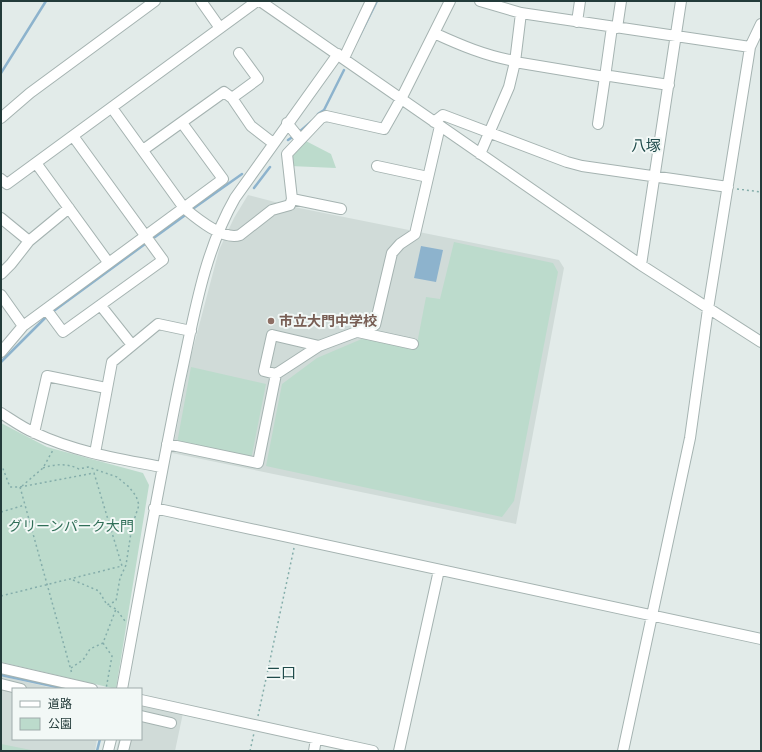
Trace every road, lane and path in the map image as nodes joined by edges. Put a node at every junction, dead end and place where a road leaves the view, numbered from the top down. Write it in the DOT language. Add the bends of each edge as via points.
graph roads {
  1 [pos="155,1"];
  2 [pos="201,1"];
  3 [pos="258,1"];
  4 [pos="371,1"];
  5 [pos="450,1"];
  6 [pos="480,1"];
  7 [pos="580,1"];
  8 [pos="621,1"];
  9 [pos="682,1"];
  10 [pos="521,13"];
  11 [pos="576,22"];
  12 [pos="761,24"];
  13 [pos="614,27"];
  14 [pos="220,28"];
  15 [pos="434,33"];
  16 [pos="676,36"];
  17 [pos="750,47"];
  18 [pos="238,53"];
  19 [pos="341,56"];
  20 [pos="515,61"];
  21 [pos="605,77"];
  22 [pos="669,85"];
  23 [pos="232,98"];
  24 [pos="401,99"];
  25 [pos="112,108"];
  26 [pos="1,118"];
  27 [pos="182,123"];
  28 [pos="287,123"];
  29 [pos="437,124"];
  30 [pos="598,124"];
  31 [pos="491,132"];
  32 [pos="73,136"];
  33 [pos="300,139"];
  34 [pos="273,143"];
  35 [pos="143,150"];
  36 [pos="480,154"];
  37 [pos="36,163"];
  38 [pos="377,166"];
  39 [pos="655,176"];
  40 [pos="428,177"];
  41 [pos="1,179"];
  42 [pos="728,187"];
  43 [pos="761,192"];
  44 [pos="292,199"];
  45 [pos="69,208"];
  46 [pos="184,208"];
  47 [pos="341,209"];
  48 [pos="1,218"];
  49 [pos="218,231"];
  50 [pos="146,234"];
  51 [pos="29,241"];
  52 [pos="108,262"];
  53 [pos="641,265"];
  54 [pos="1,274"];
  55 [pos="1,295"];
  56 [pos="101,306"];
  57 [pos="46,309"];
  58 [pos="708,309"];
  59 [pos="23,326"];
  60 [pos="191,331"];
  61 [pos="358,332"];
  62 [pos="761,342"];
  63 [pos="413,344"];
  64 [pos="132,345"];
  65 [pos="319,346"];
  66 [pos="1,352"];
  67 [pos="276,374"];
  68 [pos="106,388"];
  69 [pos="1,413"];
  70 [pos="34,433"];
  71 [pos="57,442"];
  72 [pos="167,444"];
  73 [pos="94,453"];
  74 [pos="2,466"];
  75 [pos="162,467"];
  76 [pos="43,468"];
  77 [pos="20,487"];
  78 [pos="25,505"];
  79 [pos="154,508"];
  80 [pos="1,512"];
  81 [pos="296,538"];
  82 [pos="439,570"];
  83 [pos="72,579"];
  84 [pos="48,586"];
  85 [pos="1,596"];
  86 [pos="107,605"];
  87 [pos="116,609"];
  88 [pos="651,616"];
  89 [pos="132,631"];
  90 [pos="761,639"];
  91 [pos="103,643"];
  92 [pos="1,668"];
  93 [pos="70,668"];
  94 [pos="1,684"];
  95 [pos="75,685"];
  96 [pos="17,688"];
  97 [pos="88,688"];
  98 [pos="106,688"];
  99 [pos="122,688"];
  100 [pos="142,700"];
  101 [pos="142,716"];
  102 [pos="172,722"];
  103 [pos="256,725"];
  104 [pos="316,739"];
  105 [pos="111,740"];
  106 [pos="126,740"];
  107 [pos="108,751"];
  108 [pos="123,751"];
  109 [pos="250,751"];
  110 [pos="314,751"];
  111 [pos="373,751"];
  112 [pos="399,751"];
  113 [pos="623,751"];
  1 -- 26 [label="street" via="30,93"];
  2 -- 14 [label="street"];
  3 -- 14 [label="street"];
  3 -- 19 [label="street"];
  4 -- 19 [label="street"];
  5 -- 15 [label="street"];
  6 -- 10 [label="street"];
  7 -- 11 [label="street"];
  8 -- 13 [label="street"];
  9 -- 16 [label="street"];
  10 -- 11 [label="street"];
  10 -- 20 [label="street"];
  11 -- 13 [label="street"];
  12 -- 17 [label="street"];
  13 -- 16 [label="street"];
  13 -- 21 [label="street"];
  14 -- 25 [label="street"];
  15 -- 20 [label="street" via="468,49 495,58"];
  15 -- 24 [label="street"];
  16 -- 17 [label="street"];
  16 -- 22 [label="street"];
  17 -- 42 [label="street"];
  18 -- 23 [label="street" via="258,79"];
  19 -- 24 [label="street"];
  19 -- 28 [label="street"];
  20 -- 21 [label="street"];
  20 -- 31 [label="street" via="510,86"];
  21 -- 22 [label="street"];
  21 -- 30 [label="street"];
  22 -- 39 [label="street"];
  23 -- 27 [label="street" via="224,92"];
  23 -- 34 [label="street" via="251,126"];
  24 -- 29 [label="street"];
  24 -- 33 [label="street" via="384,129 326,116"];
  25 -- 32 [label="street"];
  25 -- 35 [label="street"];
  27 -- 35 [label="street"];
  27 -- 46 [label="street" via="223,179"];
  28 -- 33 [label="street"];
  28 -- 34 [label="street"];
  29 -- 31 [label="street" via="443,114"];
  29 -- 36 [label="street"];
  29 -- 40 [label="street"];
  31 -- 36 [label="street"];
  31 -- 39 [label="street" via="566,162"];
  32 -- 37 [label="street"];
  32 -- 50 [label="street"];
  33 -- 44 [label="street" via="287,154"];
  34 -- 49 [label="street" via="235,198"];
  35 -- 46 [label="street"];
  36 -- 53 [label="street"];
  37 -- 41 [label="street" via="7,184"];
  37 -- 45 [label="street"];
  38 -- 40 [label="street"];
  39 -- 42 [label="street"];
  39 -- 53 [label="street"];
  40 -- 61 [label="street" via="415,234 392,253 375,325"];
  42 -- 43 [label="path"];
  42 -- 58 [label="street"];
  44 -- 47 [label="street"];
  44 -- 49 [label="street" via="290,205 272,210 240,235 234,237"];
  45 -- 51 [label="street"];
  45 -- 52 [label="street"];
  46 -- 49 [label="street" via="199,221"];
  46 -- 50 [label="street"];
  48 -- 51 [label="street"];
  49 -- 60 [label="street" via="207,260"];
  50 -- 52 [label="street"];
  50 -- 56 [label="street" via="164,260"];
  51 -- 54 [label="street"];
  52 -- 57 [label="street"];
  53 -- 58 [label="street"];
  55 -- 59 [label="street"];
  56 -- 57 [label="street" via="64,332"];
  56 -- 64 [label="street"];
  57 -- 59 [label="street"];
  58 -- 62 [label="street"];
  58 -- 88 [label="street" via="690,438"];
  59 -- 66 [label="street"];
  60 -- 64 [label="street" via="158,324"];
  60 -- 72 [label="street"];
  61 -- 63 [label="street"];
  61 -- 65 [label="street"];
  64 -- 68 [label="street" via="112,362"];
  65 -- 67 [label="street"];
  65 -- 67 [label="street" via="272,334 264,371"];
  67 -- 72 [label="street" via="258,463"];
  68 -- 70 [label="street" via="47,376"];
  68 -- 73 [label="street"];
  69 -- 70 [label="street"];
  70 -- 71 [label="street"];
  71 -- 73 [label="street"];
  71 -- 76 [label="path"];
  72 -- 75 [label="street"];
  73 -- 75 [label="street"];
  74 -- 77 [label="path" via="10,487"];
  75 -- 79 [label="street"];
  76 -- 77 [label="path"];
  76 -- 86 [label="path" via="55,464 79,469 88,467 117,477 130,487 136,496 139,505 132,526 126,565 120,578 116,601"];
  77 -- 78 [label="path"];
  77 -- 83 [label="path" via="94,473 122,566"];
  78 -- 80 [label="path"];
  78 -- 84 [label="path"];
  79 -- 81 [label="street"];
  79 -- 89 [label="street"];
  81 -- 82 [label="street"];
  81 -- 103 [label="path"];
  82 -- 88 [label="street"];
  82 -- 112 [label="street"];
  83 -- 84 [label="path"];
  83 -- 86 [label="path" via="99,591"];
  84 -- 85 [label="path"];
  84 -- 93 [label="path"];
  86 -- 87 [label="path"];
  87 -- 89 [label="path"];
  87 -- 91 [label="path"];
  88 -- 90 [label="street"];
  88 -- 113 [label="street"];
  89 -- 99 [label="street"];
  91 -- 93 [label="path" via="90,649 83,660"];
  91 -- 98 [label="path" via="112,656"];
  92 -- 95 [label="street"];
  93 -- 95 [label="path"];
  94 -- 96 [label="street"];
  95 -- 97 [label="street"];
  100 -- 103 [label="street"];
  101 -- 102 [label="street"];
  103 -- 104 [label="street"];
  103 -- 109 [label="path"];
  104 -- 110 [label="street"];
  104 -- 111 [label="street"];
  105 -- 107 [label="street"];
  106 -- 108 [label="street"];
}
